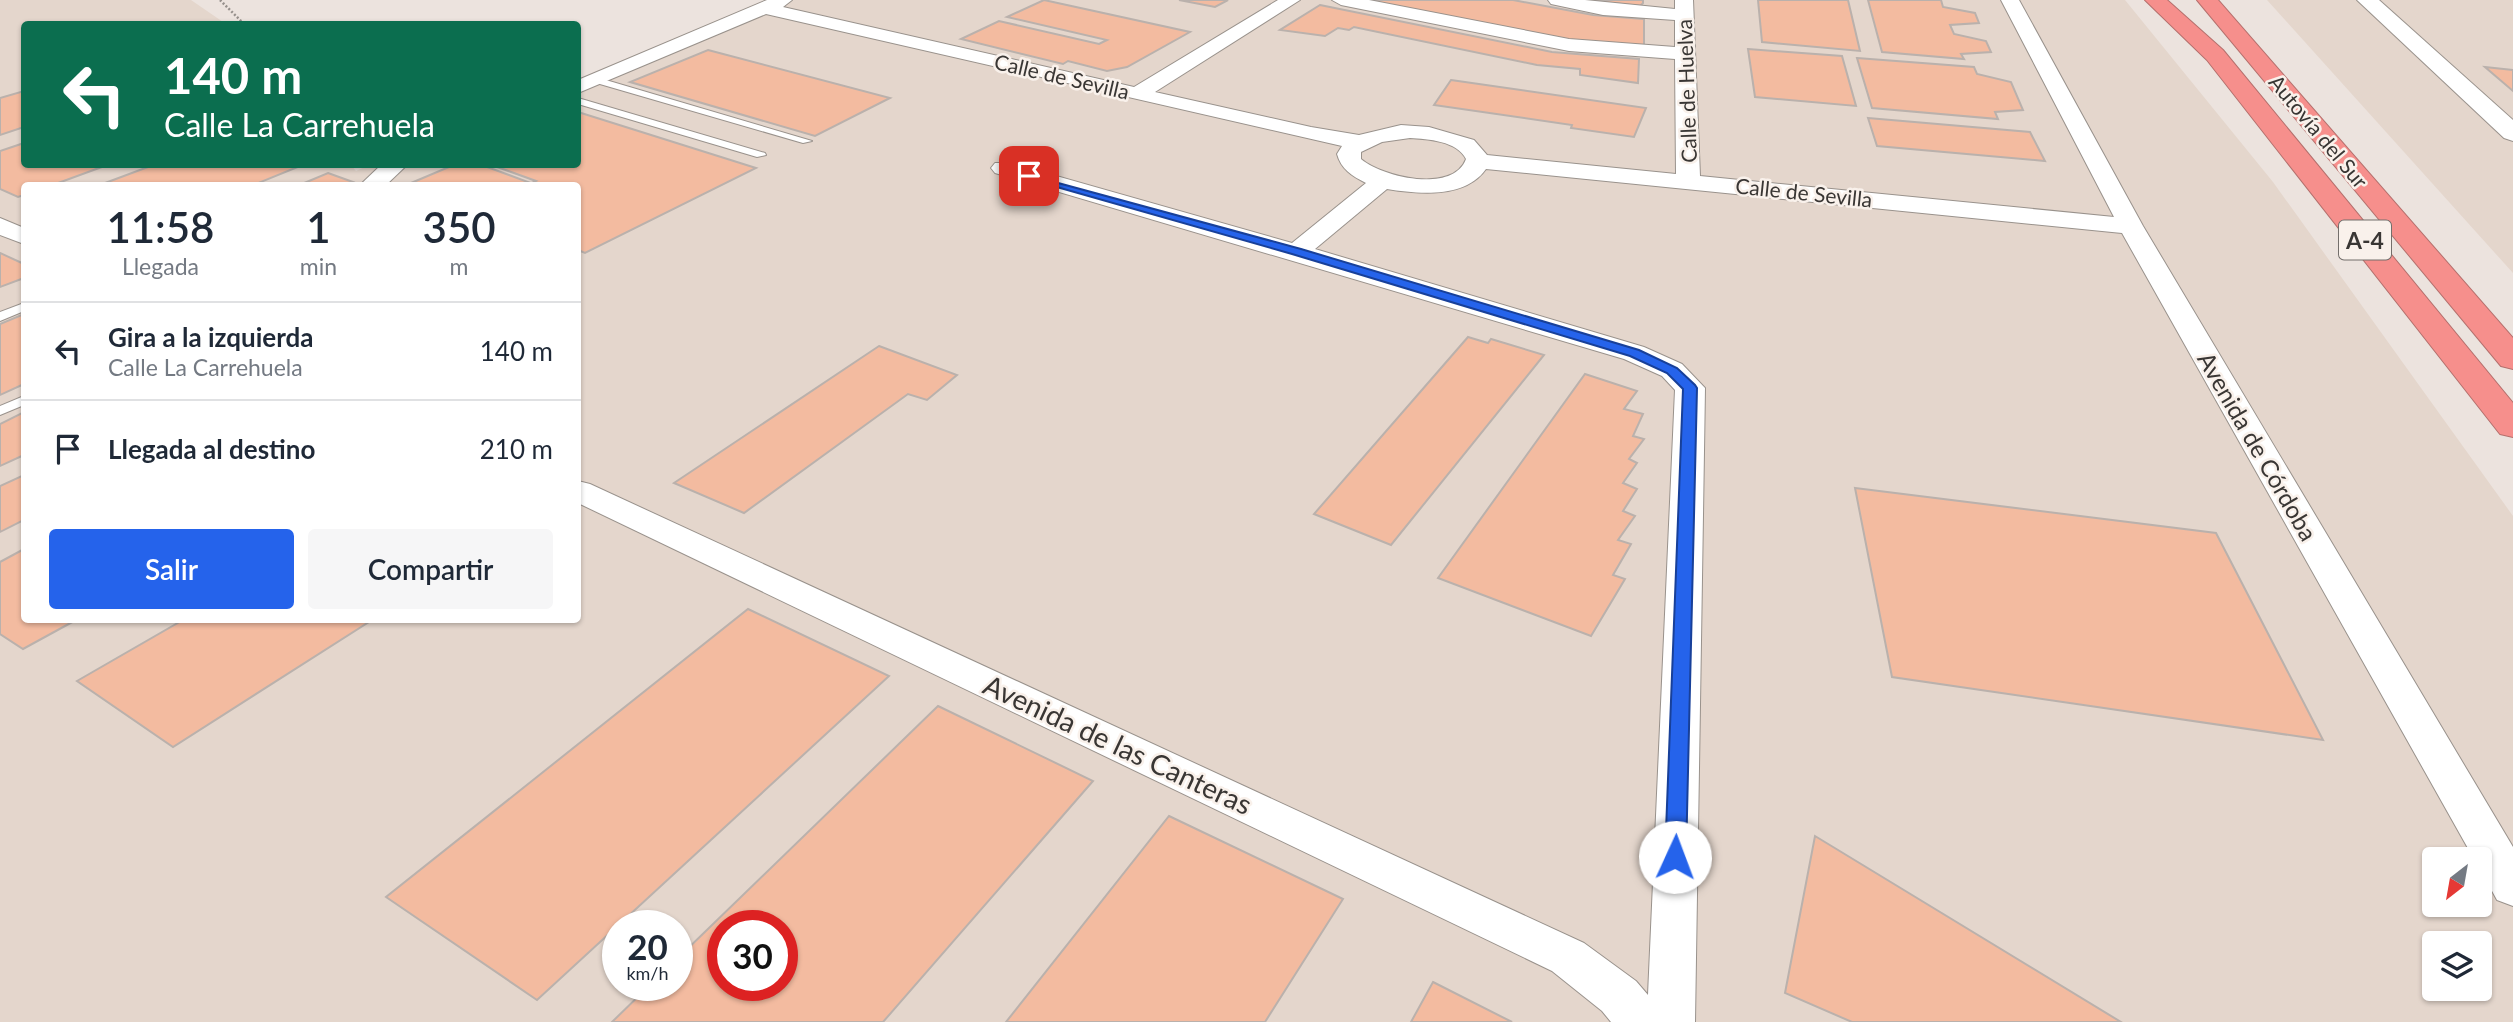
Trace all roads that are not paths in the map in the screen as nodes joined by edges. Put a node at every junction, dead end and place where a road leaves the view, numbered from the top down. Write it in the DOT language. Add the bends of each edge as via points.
graph roads {
  1 [pos="1291,0"];
  2 [pos="1341,0"];
  3 [pos="1558,0"];
  4 [pos="2010,0"];
  5 [pos="2155,0"];
  6 [pos="2172,0"];
  7 [pos="2207,0"];
  8 [pos="2227,0"];
  9 [pos="2367,0"];
  10 [pos="774,4"];
  11 [pos="1684,7"];
  12 [pos="1685,54"];
  13 [pos="2215,55"];
  14 [pos="587,83"];
  15 [pos="1137,94"];
  16 [pos="581,102"];
  17 [pos="2513,133"];
  18 [pos="807,141"];
  19 [pos="1359,142"];
  20 [pos="761,155"];
  21 [pos="1477,161"];
  22 [pos="392,168"];
  23 [pos="1003,168"];
  24 [pos="1382,181"];
  25 [pos="1688,181"];
  26 [pos="375,182"];
  27 [pos="0,225"];
  28 [pos="2131,226"];
  29 [pos="21,236"];
  30 [pos="1296,252"];
  31 [pos="2429,260"];
  32 [pos="21,308"];
  33 [pos="0,317"];
  34 [pos="2513,359"];
  35 [pos="21,401"];
  36 [pos="0,411"];
  37 [pos="2513,426"];
  38 [pos="581,492"];
  39 [pos="2513,887"];
  40 [pos="1641,1022"];
  41 [pos="1671,1022"];
  1 -- 15 [label="street"];
  2 -- 12 [label="street" via="1569,45"];
  3 -- 11 [label="street" via="1603,9"];
  4 -- 28 [label="street, Avenida de Córdoba"];
  5 -- 13 [label="highway"];
  6 -- 13 [label="highway, A-4"];
  7 -- 31 [label="highway, Autovía del Sur / A-4"];
  8 -- 31 [label="highway" via="2408,204"];
  9 -- 17 [label="street"];
  10 -- 14 [label="street"];
  10 -- 15 [label="street, Calle de Sevilla"];
  11 -- 12 [label="street, Calle de Huelva"];
  12 -- 25 [label="street, Calle de Huelva"];
  13 -- 37 [label="highway, A-4"];
  14 -- 18 [label="lane"];
  15 -- 19 [label="street, Calle de Sevilla"];
  16 -- 20 [label="lane"];
  19 -- 21 [label="street" via="1390,132 1430,133 1464,144"];
  19 -- 24 [label="street" via="1351,149 1353,166"];
  21 -- 24 [label="street" via="1474,169 1452,182 1415,186"];
  21 -- 25 [label="street, Calle de Sevilla"];
  22 -- 26 [label="street"];
  23 -- 30 [label="street"];
  24 -- 30 [label="street"];
  25 -- 28 [label="street, Calle de Sevilla"];
  27 -- 29 [label="street"];
  28 -- 39 [label="street, Avenida de Córdoba"];
  30 -- 41 [label="street" via="1634,353 1672,370 1690,388"];
  31 -- 34 [label="highway, Autovía del Sur / A-4"];
  32 -- 33 [label="lane"];
  35 -- 36 [label="lane"];
  38 -- 40 [label="street, Avenida de las Canteras" via="1568,957 1619,996"];
}
